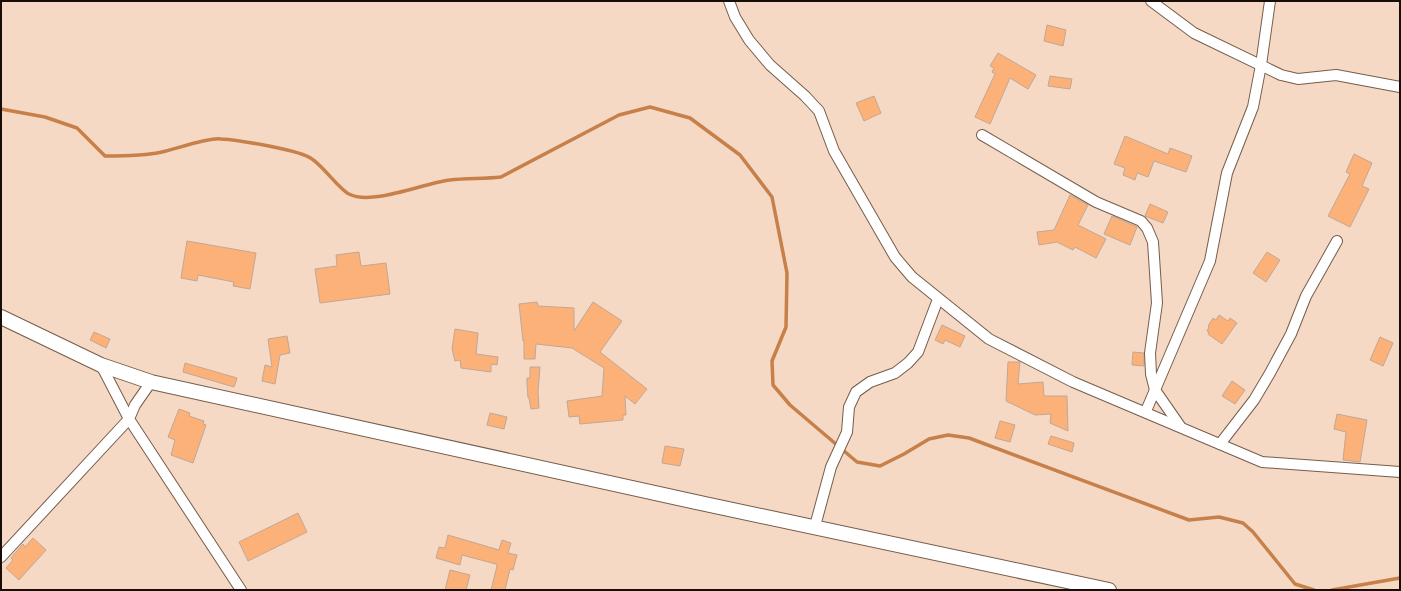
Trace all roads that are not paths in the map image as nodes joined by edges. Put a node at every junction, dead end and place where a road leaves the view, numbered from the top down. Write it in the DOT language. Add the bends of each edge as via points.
graph roads {
  1 [pos="729,1"];
  2 [pos="1151,1"];
  3 [pos="1270,1"];
  4 [pos="1261,65"];
  5 [pos="1400,87"];
  6 [pos="982,135"];
  7 [pos="1337,241"];
  8 [pos="938,299"];
  9 [pos="1,317"];
  10 [pos="101,364"];
  11 [pos="150,382"];
  12 [pos="1156,390"];
  13 [pos="1146,412"];
  14 [pos="130,418"];
  15 [pos="1181,427"];
  16 [pos="1220,444"];
  17 [pos="1400,472"];
  18 [pos="815,526"];
  19 [pos="1,557"];
  20 [pos="241,590"];
  21 [pos="1109,590"];
  1 -- 8 [label="street" via="749,40 770,65 819,111 834,151 895,258 912,277"];
  2 -- 4 [label="street" via="1194,33"];
  3 -- 4 [label="street"];
  4 -- 5 [label="street" via="1281,75 1298,78 1336,75"];
  4 -- 12 [label="street" via="1253,107 1227,173 1210,261"];
  6 -- 12 [label="street" via="1096,202 1141,221 1147,228 1153,242 1157,303 1150,353 1151,374"];
  7 -- 16 [label="street" via="1306,296 1291,334 1270,373 1254,400"];
  8 -- 13 [label="street" via="989,339 1074,382"];
  8 -- 18 [label="street" via="918,352 895,373 870,382 856,392 849,407 847,432 828,474"];
  9 -- 10 [label="main road"];
  10 -- 11 [label="main road"];
  10 -- 14 [label="street"];
  11 -- 14 [label="street"];
  11 -- 18 [label="main road"];
  12 -- 13 [label="street"];
  12 -- 15 [label="street"];
  13 -- 15 [label="street"];
  14 -- 19 [label="street"];
  14 -- 20 [label="street"];
  15 -- 16 [label="street"];
  16 -- 17 [label="street" via="1262,462"];
  18 -- 21 [label="main road"];
}
